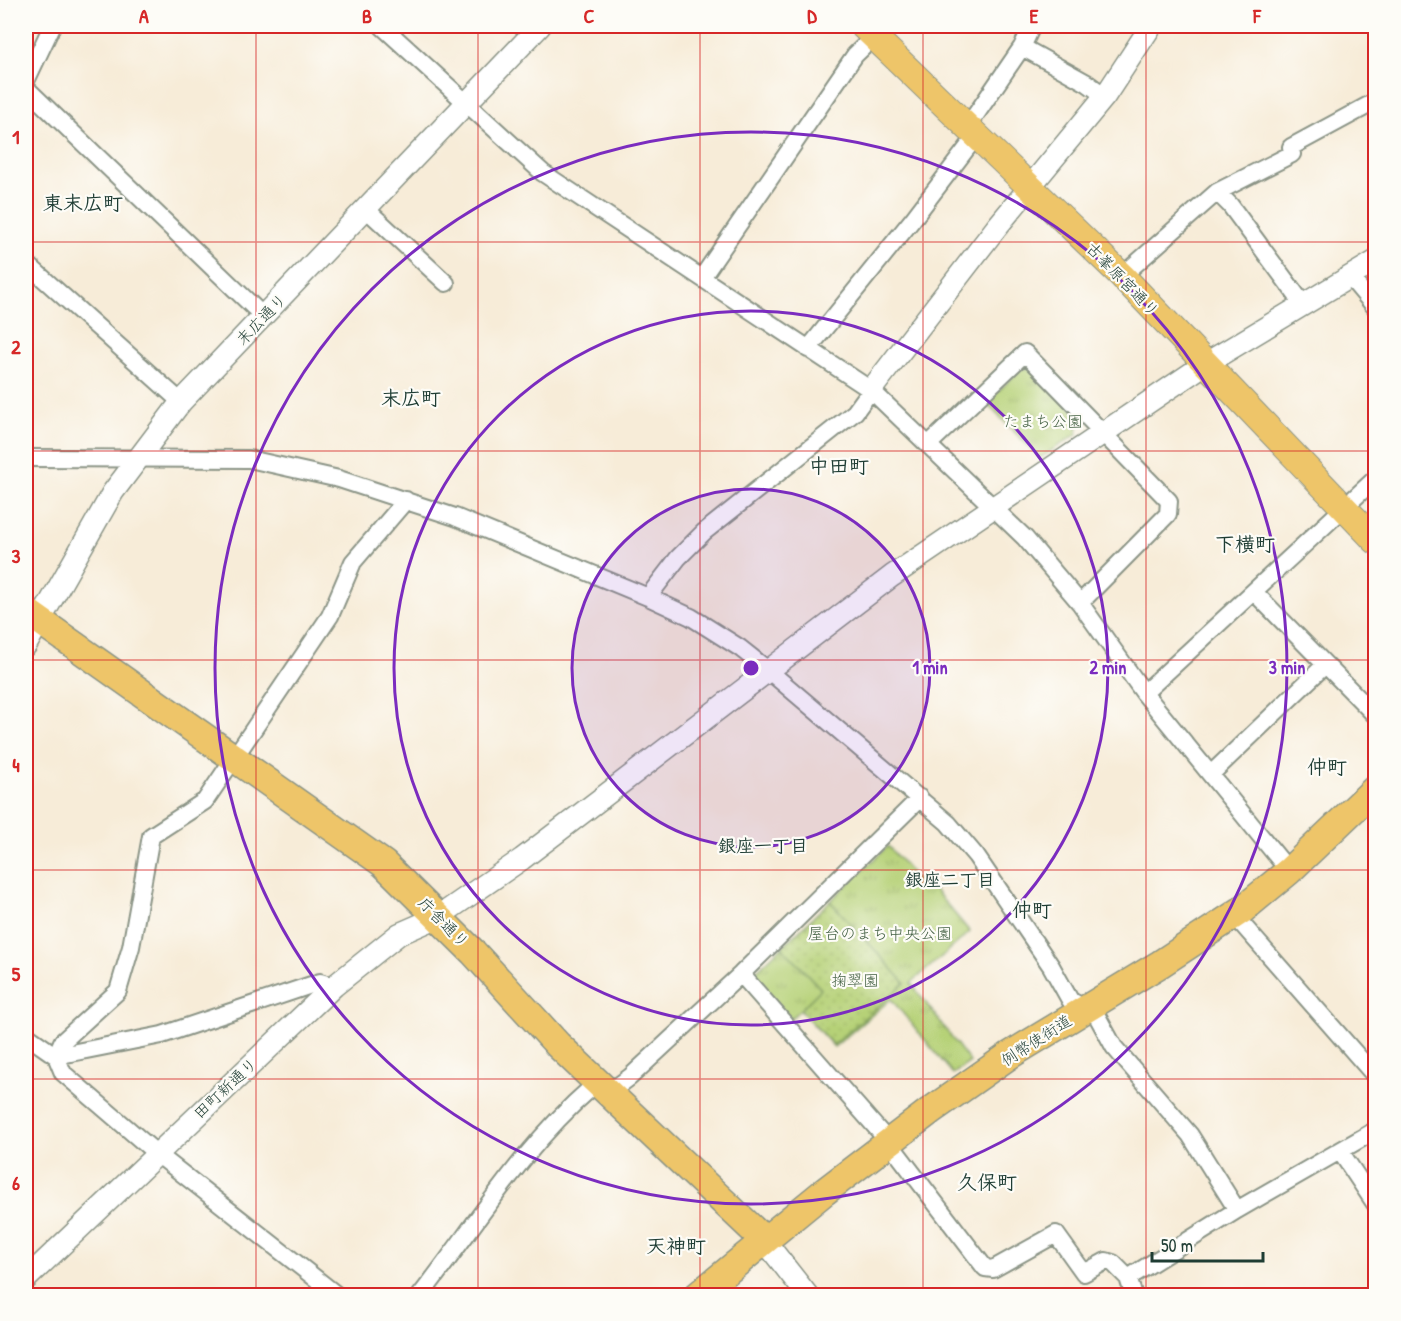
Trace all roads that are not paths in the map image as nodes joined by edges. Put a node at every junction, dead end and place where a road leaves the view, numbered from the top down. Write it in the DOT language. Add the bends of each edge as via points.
graph roads {
  1 [pos="52,26"];
  2 [pos="382,26"];
  3 [pos="540,26"];
  4 [pos="1032,26"];
  5 [pos="1151,26"];
  6 [pos="874,29"];
  7 [pos="1022,47"];
  8 [pos="26,81"];
  9 [pos="26,88"];
  10 [pos="1105,96"];
  11 [pos="1376,101"];
  12 [pos="468,102"];
  13 [pos="972,130"];
  14 [pos="1030,186"];
  15 [pos="1217,192"];
  16 [pos="366,209"];
  17 [pos="1376,261"];
  18 [pos="27,268"];
  19 [pos="703,276"];
  20 [pos="1122,276"];
  21 [pos="1350,277"];
  22 [pos="446,282"];
  23 [pos="1302,304"];
  24 [pos="1376,308"];
  25 [pos="264,316"];
  26 [pos="808,349"];
  27 [pos="1205,364"];
  28 [pos="871,390"];
  29 [pos="181,402"];
  30 [pos="1104,433"];
  31 [pos="929,444"];
  32 [pos="26,458"];
  33 [pos="136,460"];
  34 [pos="1376,478"];
  35 [pos="406,500"];
  36 [pos="996,508"];
  37 [pos="1344,508"];
  38 [pos="1376,540"];
  39 [pos="1254,592"];
  40 [pos="648,597"];
  41 [pos="1080,603"];
  42 [pos="32,616"];
  43 [pos="26,645"];
  44 [pos="1325,665"];
  45 [pos="769,671"];
  46 [pos="1144,693"];
  47 [pos="1376,716"];
  48 [pos="234,757"];
  49 [pos="1211,774"];
  50 [pos="1376,788"];
  51 [pos="920,798"];
  52 [pos="1289,871"];
  53 [pos="1234,915"];
  54 [pos="438,917"];
  55 [pos="741,974"];
  56 [pos="334,986"];
  57 [pos="1084,1009"];
  58 [pos="27,1037"];
  59 [pos="56,1056"];
  60 [pos="1376,1077"];
  61 [pos="604,1087"];
  62 [pos="1376,1130"];
  63 [pos="888,1142"];
  64 [pos="1340,1151"];
  65 [pos="156,1153"];
  66 [pos="1376,1205"];
  67 [pos="1237,1210"];
  68 [pos="764,1240"];
  69 [pos="1128,1278"];
  70 [pos="26,1279"];
  71 [pos="338,1296"];
  72 [pos="420,1296"];
  73 [pos="698,1296"];
  74 [pos="808,1296"];
  75 [pos="1134,1296"];
  1 -- 8 [label="street"];
  2 -- 12 [label="street"];
  3 -- 12 [label="street, 末広通り"];
  4 -- 7 [label="street"];
  5 -- 10 [label="street"];
  6 -- 13 [label="main road, 古峯原宮通り"];
  6 -- 19 [label="street"];
  7 -- 10 [label="street"];
  7 -- 13 [label="street"];
  9 -- 25 [label="street"];
  10 -- 14 [label="street"];
  11 -- 15 [label="street"];
  12 -- 16 [label="street, 末広通り"];
  12 -- 19 [label="street" via="543,173"];
  13 -- 14 [label="main road, 古峯原宮通り"];
  13 -- 26 [label="street" via="913,219"];
  14 -- 20 [label="main road, 古峯原宮通り"];
  14 -- 28 [label="street"];
  15 -- 20 [label="street"];
  15 -- 23 [label="street"];
  16 -- 22 [label="street"];
  16 -- 25 [label="street, 末広通り"];
  17 -- 21 [label="street, 田町新通り"];
  18 -- 29 [label="street"];
  19 -- 26 [label="street"];
  20 -- 27 [label="main road, 古峯原宮通り"];
  21 -- 23 [label="street, 田町新通り"];
  21 -- 24 [label="street"];
  23 -- 27 [label="street, 田町新通り"];
  25 -- 29 [label="street, 末広通り"];
  26 -- 28 [label="street"];
  27 -- 30 [label="street, 田町新通り"];
  27 -- 37 [label="main road, 古峯原宮通り"];
  28 -- 31 [label="street"];
  28 -- 40 [label="street" via="855,412 704,532"];
  29 -- 33 [label="street, 末広通り"];
  30 -- 31 [label="street" via="1025,353"];
  30 -- 36 [label="street, 田町新通り"];
  30 -- 41 [label="street" via="1169,501 1168,514"];
  31 -- 36 [label="street"];
  32 -- 33 [label="street"];
  33 -- 35 [label="street" via="249,459 339,479"];
  33 -- 42 [label="street, 末広通り"];
  34 -- 37 [label="street"];
  35 -- 40 [label="street"];
  35 -- 48 [label="street" via="353,562 330,615"];
  36 -- 41 [label="street"];
  36 -- 45 [label="street, 田町新通り" via="892,576"];
  37 -- 38 [label="main road, 古峯原宮通り"];
  37 -- 39 [label="street"];
  39 -- 44 [label="street"];
  39 -- 46 [label="street"];
  40 -- 45 [label="street" via="691,617"];
  41 -- 46 [label="street"];
  42 -- 43 [label="street, 末広通り"];
  42 -- 48 [label="highway, 庁舎通り"];
  44 -- 47 [label="street"];
  44 -- 49 [label="street"];
  45 -- 51 [label="street"];
  45 -- 54 [label="street, 田町新通り" via="522,859"];
  46 -- 49 [label="street"];
  48 -- 54 [label="highway, 庁舎通り" via="384,864"];
  48 -- 59 [label="street" via="205,801 151,836 131,947 118,991 62,1042"];
  49 -- 52 [label="street"];
  50 -- 52 [label="highway, 例幣使街道"];
  51 -- 55 [label="street"];
  51 -- 57 [label="street" via="976,856 1070,1000"];
  52 -- 53 [label="highway, 例幣使街道"];
  53 -- 57 [label="highway, 例幣使街道"];
  53 -- 60 [label="street"];
  54 -- 56 [label="street, 田町新通り" via="399,934"];
  54 -- 61 [label="highway, 庁舎通り" via="551,1038"];
  55 -- 61 [label="street" via="630,1077 618,1086"];
  55 -- 63 [label="street"];
  56 -- 59 [label="street" via="321,982 162,1035"];
  56 -- 65 [label="street, 田町新通り"];
  57 -- 63 [label="highway, 例幣使街道" via="1010,1055"];
  57 -- 67 [label="street" via="1097,1016 1114,1047 1190,1135"];
  58 -- 59 [label="street"];
  59 -- 65 [label="street" via="63,1073"];
  61 -- 68 [label="highway, 庁舎通り"];
  61 -- 72 [label="street" via="588,1091 534,1145"];
  62 -- 64 [label="street"];
  63 -- 68 [label="highway, 例幣使街道"];
  63 -- 69 [label="street" via="985,1268 993,1269 1056,1234 1084,1273 1106,1260"];
  64 -- 66 [label="street"];
  64 -- 67 [label="street"];
  65 -- 70 [label="street, 田町新通り"];
  65 -- 71 [label="street"];
  67 -- 69 [label="street"];
  68 -- 73 [label="highway, 例幣使街道"];
  68 -- 74 [label="street, 庁舎通り"];
  69 -- 75 [label="street"];
}
